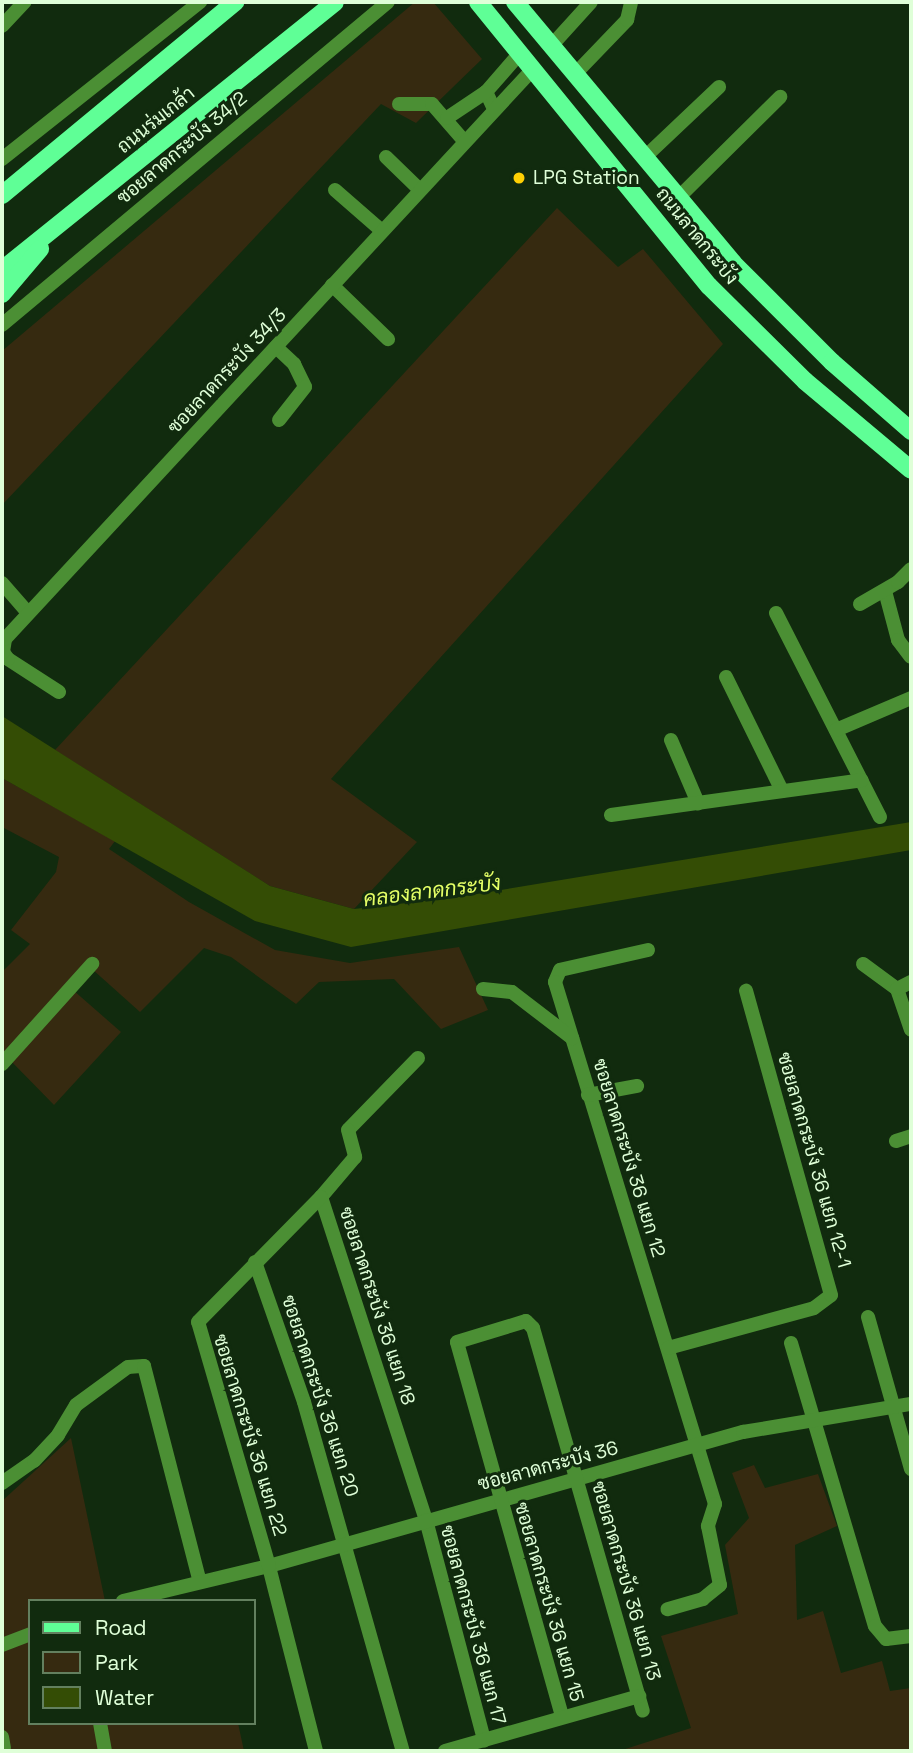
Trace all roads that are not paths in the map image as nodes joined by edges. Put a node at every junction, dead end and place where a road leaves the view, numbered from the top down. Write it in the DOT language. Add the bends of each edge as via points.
graph roads {
  1 [pos="24,2"];
  2 [pos="200,2"];
  3 [pos="235,2"];
  4 [pos="335,2"];
  5 [pos="388,2"];
  6 [pos="478,2"];
  7 [pos="515,2"];
  8 [pos="592,2"];
  9 [pos="631,2"];
  10 [pos="2,26"];
  11 [pos="552,46"];
  12 [pos="520,52"];
  13 [pos="534,68"];
  14 [pos="576,73"];
  15 [pos="719,87"];
  16 [pos="486,92"];
  17 [pos="780,97"];
  18 [pos="399,104"];
  19 [pos="494,109"];
  20 [pos="447,118"];
  21 [pos="465,142"];
  22 [pos="386,157"];
  23 [pos="645,157"];
  24 [pos="2,159"];
  25 [pos="335,190"];
  26 [pos="420,190"];
  27 [pos="2,195"];
  28 [pos="678,198"];
  29 [pos="68,218"];
  30 [pos="383,231"];
  31 [pos="733,263"];
  32 [pos="2,270"];
  33 [pos="332,285"];
  34 [pos="709,286"];
  35 [pos="2,294"];
  36 [pos="2,325"];
  37 [pos="388,339"];
  38 [pos="276,347"];
  39 [pos="279,420"];
  40 [pos="910,426"];
  41 [pos="911,470"];
  42 [pos="911,569"];
  43 [pos="2,583"];
  44 [pos="885,591"];
  45 [pos="860,604"];
  46 [pos="28,613"];
  47 [pos="776,613"];
  48 [pos="911,657"];
  49 [pos="726,677"];
  50 [pos="59,692"];
  51 [pos="911,698"];
  52 [pos="836,730"];
  53 [pos="671,740"];
  54 [pos="862,780"];
  55 [pos="782,791"];
  56 [pos="698,803"];
  57 [pos="611,815"];
  58 [pos="880,817"];
  59 [pos="648,950"];
  60 [pos="92,964"];
  61 [pos="863,964"];
  62 [pos="911,982"];
  63 [pos="483,989"];
  64 [pos="897,989"];
  65 [pos="746,990"];
  66 [pos="911,1030"];
  67 [pos="572,1038"];
  68 [pos="418,1058"];
  69 [pos="2,1064"];
  70 [pos="637,1086"];
  71 [pos="588,1095"];
  72 [pos="911,1136"];
  73 [pos="896,1141"];
  74 [pos="321,1198"];
  75 [pos="255,1262"];
  76 [pos="868,1317"];
  77 [pos="493,1329"];
  78 [pos="791,1343"];
  79 [pos="668,1348"];
  80 [pos="911,1404"];
  81 [pos="892,1407"];
  82 [pos="814,1419"];
  83 [pos="696,1446"];
  84 [pos="911,1469"];
  85 [pos="577,1477"];
  86 [pos="2,1483"];
  87 [pos="499,1499"];
  88 [pos="426,1520"];
  89 [pos="346,1543"];
  90 [pos="269,1566"];
  91 [pos="199,1579"];
  92 [pos="130,1599"];
  93 [pos="667,1609"];
  94 [pos="28,1635"];
  95 [pos="911,1636"];
  96 [pos="2,1645"];
  97 [pos="639,1696"];
  98 [pos="643,1711"];
  99 [pos="562,1716"];
  100 [pos="100,1725"];
  101 [pos="484,1740"];
  102 [pos="105,1751"];
  103 [pos="316,1751"];
  104 [pos="403,1751"];
  105 [pos="445,1751"];
  1 -- 10 [label="street"];
  2 -- 24 [label="street"];
  3 -- 27 [label="main road, ถนนร่มเกล้า"];
  4 -- 29 [label="main road, ถนนร่มเกล้า"];
  5 -- 36 [label="street, ซอยลาดกระบัง 34/2"];
  6 -- 12 [label="main road, ถนนลาดกระบัง"];
  7 -- 11 [label="main road, ถนนลาดกระบัง"];
  8 -- 11 [label="street"];
  9 -- 14 [label="street" via="627,20"];
  11 -- 14 [label="main road, ถนนลาดกระบัง"];
  12 -- 13 [label="main road, ถนนลาดกระบัง"];
  12 -- 16 [label="street"];
  13 -- 19 [label="street, ซอยลาดกระบัง 34/3"];
  13 -- 34 [label="main road, ถนนลาดกระบัง"];
  14 -- 23 [label="main road, ถนนลาดกระบัง"];
  15 -- 23 [label="street"];
  16 -- 19 [label="street"];
  16 -- 20 [label="street"];
  17 -- 28 [label="street"];
  18 -- 20 [label="street" via="423,100"];
  19 -- 21 [label="street, ซอยลาดกระบัง 34/3"];
  20 -- 21 [label="street"];
  21 -- 26 [label="street, ซอยลาดกระบัง 34/3"];
  22 -- 26 [label="street"];
  23 -- 28 [label="main road, ถนนลาดกระบัง"];
  25 -- 30 [label="street"];
  26 -- 30 [label="street, ซอยลาดกระบัง 34/3"];
  28 -- 31 [label="main road, ถนนลาดกระบัง"];
  29 -- 32 [label="main road, ถนนร่มเกล้า"];
  29 -- 35 [label="main road"];
  30 -- 33 [label="street, ซอยลาดกระบัง 34/3"];
  31 -- 34 [label="main road"];
  31 -- 40 [label="main road, ถนนลาดกระบัง" via="832,362"];
  33 -- 37 [label="street"];
  33 -- 38 [label="street, ซอยลาดกระบัง 34/3"];
  34 -- 41 [label="main road, ถนนลาดกระบัง" via="805,381"];
  38 -- 39 [label="street" via="294,364 305,387"];
  38 -- 46 [label="street, ซอยลาดกระบัง 34/3"];
  42 -- 44 [label="street"];
  43 -- 46 [label="street"];
  44 -- 45 [label="street"];
  44 -- 48 [label="street" via="898,640"];
  46 -- 50 [label="street, ซอยลาดกระบัง 34/3" via="5,639 3,652"];
  47 -- 52 [label="street"];
  49 -- 55 [label="street"];
  51 -- 52 [label="street"];
  52 -- 54 [label="street"];
  53 -- 56 [label="street"];
  54 -- 55 [label="street"];
  54 -- 58 [label="street"];
  55 -- 56 [label="street"];
  56 -- 57 [label="street"];
  59 -- 67 [label="street, ซอยลาดกระบัง 36 แยก 12" via="555,975"];
  60 -- 69 [label="street"];
  61 -- 64 [label="street"];
  62 -- 64 [label="street"];
  63 -- 67 [label="street" via="512,992"];
  64 -- 66 [label="street"];
  65 -- 79 [label="street, ซอยลาดกระบัง 36 แยก 12-1" via="831,1296 814,1308"];
  67 -- 71 [label="street, ซอยลาดกระบัง 36 แยก 12"];
  68 -- 74 [label="street, ซอยลาดกระบัง 36 แยก 18" via="348,1129 355,1157"];
  70 -- 71 [label="street"];
  71 -- 79 [label="street, ซอยลาดกระบัง 36 แยก 12"];
  72 -- 73 [label="street"];
  74 -- 75 [label="street, ซอยลาดกระบัง 36 แยก 22"];
  74 -- 88 [label="street, ซอยลาดกระบัง 36 แยก 18"];
  75 -- 89 [label="street, ซอยลาดกระบัง 36 แยก 20"];
  75 -- 90 [label="street, ซอยลาดกระบัง 36 แยก 22" via="198,1322"];
  76 -- 81 [label="street"];
  77 -- 85 [label="street, ซอยลาดกระบัง 36 แยก 13" via="530,1322"];
  77 -- 87 [label="street, ซอยลาดกระบัง 36 แยก 15" via="457,1342"];
  78 -- 82 [label="street"];
  79 -- 83 [label="street, ซอยลาดกระบัง 36 แยก 12"];
  80 -- 81 [label="street, ซอยลาดกระบัง 36"];
  81 -- 82 [label="street, ซอยลาดกระบัง 36"];
  81 -- 84 [label="street"];
  82 -- 83 [label="street, ซอยลาดกระบัง 36"];
  82 -- 95 [label="street" via="875,1626 886,1639"];
  83 -- 85 [label="street, ซอยลาดกระบัง 36"];
  83 -- 93 [label="street, ซอยลาดกระบัง 36 แยก 12" via="715,1504 708,1525 722,1580 703,1599"];
  85 -- 87 [label="street, ซอยลาดกระบัง 36"];
  85 -- 97 [label="street, ซอยลาดกระบัง 36 แยก 13"];
  86 -- 91 [label="street" via="34,1461 76,1405 128,1367 144,1366"];
  87 -- 88 [label="street, ซอยลาดกระบัง 36"];
  87 -- 99 [label="street, ซอยลาดกระบัง 36 แยก 15"];
  88 -- 89 [label="street, ซอยลาดกระบัง 36"];
  88 -- 101 [label="street, ซอยลาดกระบัง 36 แยก 17"];
  89 -- 90 [label="street, ซอยลาดกระบัง 36"];
  89 -- 104 [label="street, ซอยลาดกระบัง 36 แยก 20"];
  90 -- 91 [label="street, ซอยลาดกระบัง 36"];
  90 -- 103 [label="street"];
  91 -- 92 [label="street, ซอยลาดกระบัง 36"];
  94 -- 96 [label="street"];
  97 -- 98 [label="street, ซอยลาดกระบัง 36 แยก 13"];
  97 -- 99 [label="street"];
  99 -- 101 [label="street"];
  100 -- 102 [label="street"];
  101 -- 105 [label="street"];
}
